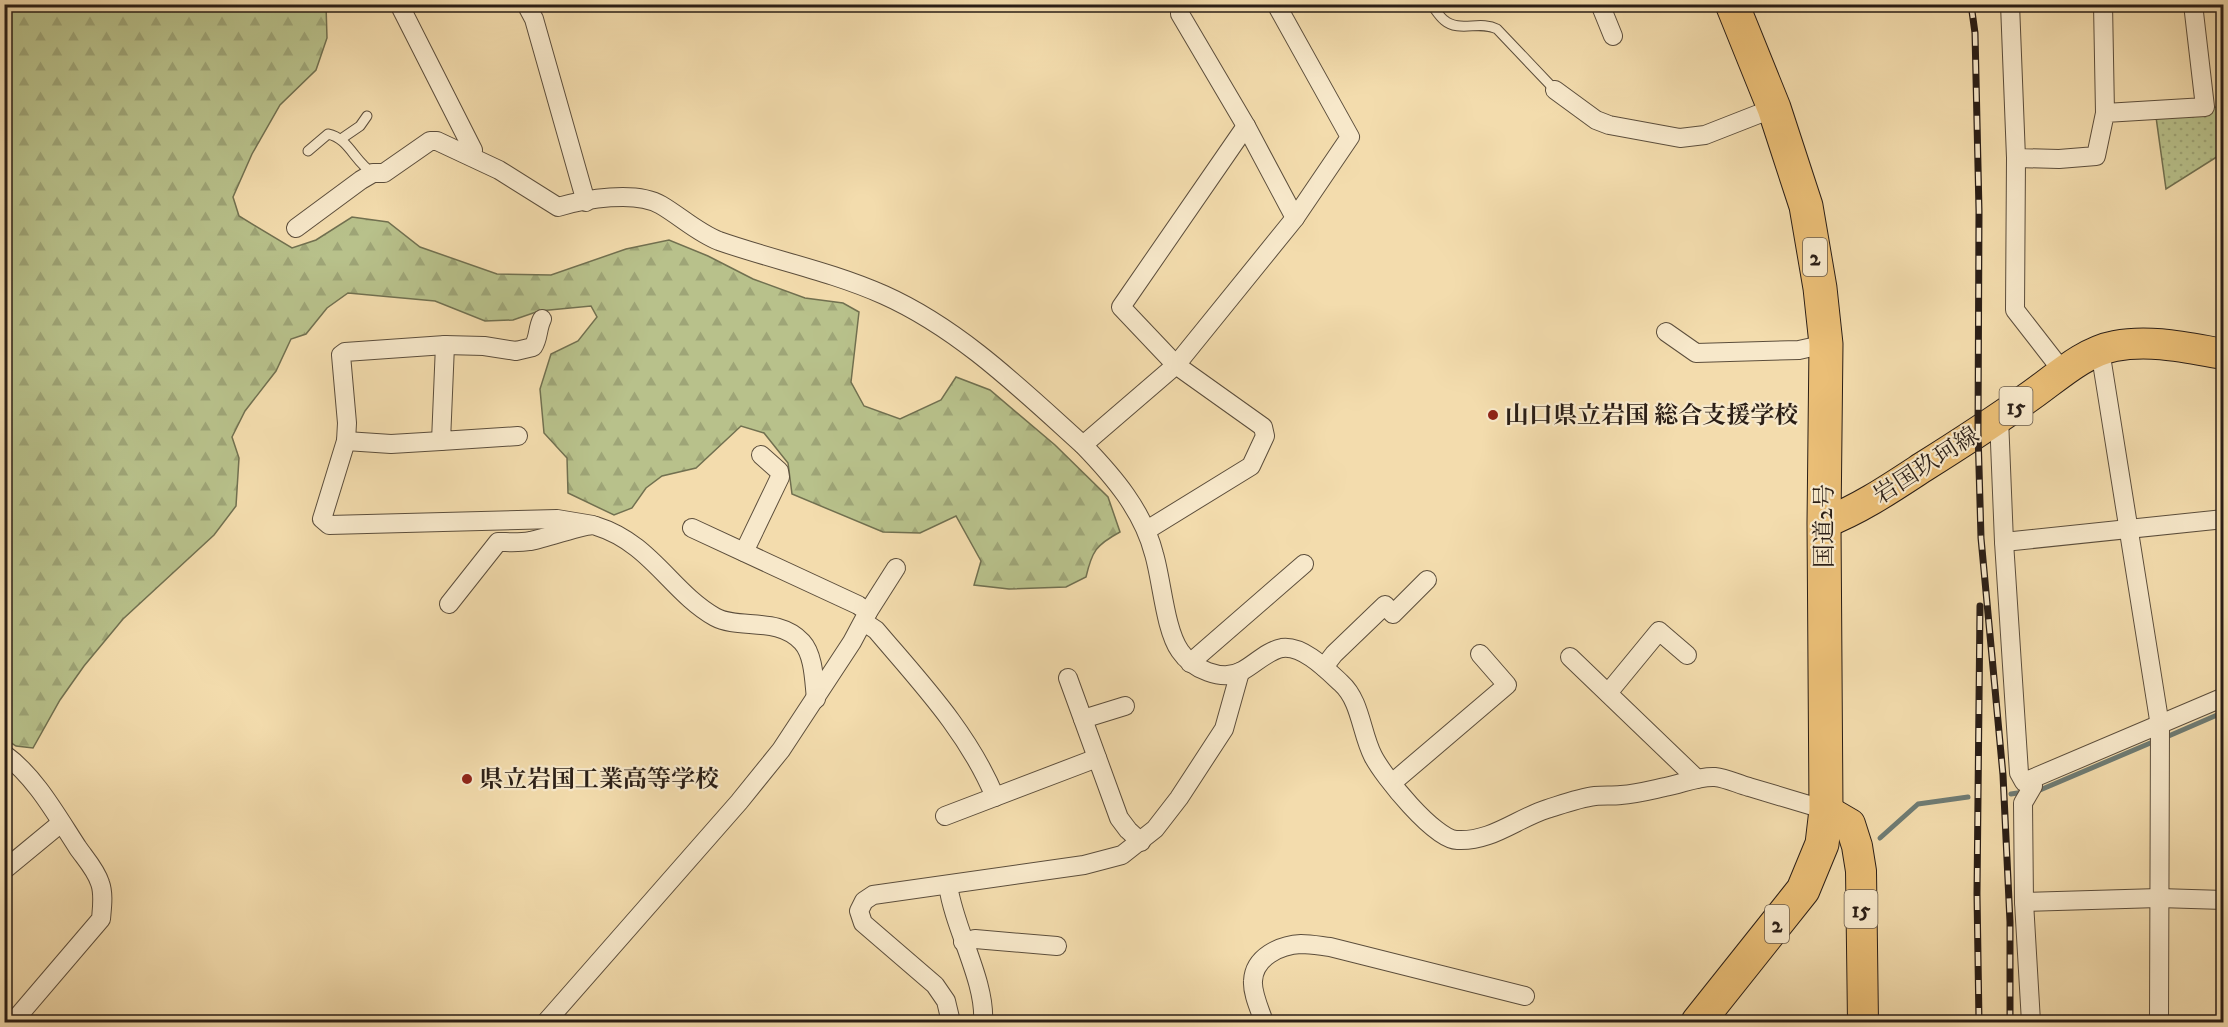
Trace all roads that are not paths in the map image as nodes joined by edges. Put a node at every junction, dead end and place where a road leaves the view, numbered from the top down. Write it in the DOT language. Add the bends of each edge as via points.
graph roads {
  1 [pos="399,4"];
  2 [pos="526,4"];
  3 [pos="1180,4"];
  4 [pos="1276,4"];
  5 [pos="1431,4"];
  6 [pos="1600,4"];
  7 [pos="1732,4"];
  8 [pos="2010,4"];
  9 [pos="2103,4"];
  10 [pos="2193,4"];
  11 [pos="1613,36"];
  12 [pos="1555,90"];
  13 [pos="1774,108"];
  14 [pos="2105,113"];
  15 [pos="367,116"];
  16 [pos="1246,126"];
  17 [pos="341,139"];
  18 [pos="308,151"];
  19 [pos="472,156"];
  20 [pos="2016,158"];
  21 [pos="373,173"];
  22 [pos="586,202"];
  23 [pos="1295,218"];
  24 [pos="296,228"];
  25 [pos="542,319"];
  26 [pos="1666,332"];
  27 [pos="1826,344"];
  28 [pos="446,345"];
  29 [pos="2100,350"];
  30 [pos="2223,354"];
  31 [pos="1176,365"];
  32 [pos="2064,373"];
  33 [pos="1999,418"];
  34 [pos="518,436"];
  35 [pos="346,441"];
  36 [pos="441,441"];
  37 [pos="1083,445"];
  38 [pos="761,455"];
  39 [pos="2223,519"];
  40 [pos="1824,523"];
  41 [pos="593,525"];
  42 [pos="692,528"];
  43 [pos="2130,528"];
  44 [pos="1147,530"];
  45 [pos="2004,542"];
  46 [pos="744,552"];
  47 [pos="1304,564"];
  48 [pos="896,568"];
  49 [pos="1427,580"];
  50 [pos="449,604"];
  51 [pos="866,617"];
  52 [pos="1480,654"];
  53 [pos="1687,655"];
  54 [pos="1570,657"];
  55 [pos="1190,663"];
  56 [pos="1324,667"];
  57 [pos="1240,672"];
  58 [pos="1068,678"];
  59 [pos="1608,693"];
  60 [pos="2223,697"];
  61 [pos="816,699"];
  62 [pos="1125,706"];
  63 [pos="1083,719"];
  64 [pos="2160,729"];
  65 [pos="4,753"];
  66 [pos="1097,758"];
  67 [pos="1697,779"];
  68 [pos="2032,782"];
  69 [pos="1392,783"];
  70 [pos="995,797"];
  71 [pos="1826,810"];
  72 [pos="945,816"];
  73 [pos="61,823"];
  74 [pos="1141,842"];
  75 [pos="4,870"];
  76 [pos="948,885"];
  77 [pos="2159,898"];
  78 [pos="2223,900"];
  79 [pos="2024,902"];
  80 [pos="963,942"];
  81 [pos="1057,946"];
  82 [pos="1524,996"];
  83 [pos="13,1023"];
  84 [pos="546,1023"];
  85 [pos="951,1023"];
  86 [pos="983,1023"];
  87 [pos="1264,1023"];
  88 [pos="1698,1023"];
  89 [pos="1863,1023"];
  90 [pos="2031,1023"];
  91 [pos="2159,1023"];
  1 -- 19 [label="street" via="473,150"];
  2 -- 22 [label="street" via="534,19"];
  3 -- 16 [label="street" via="1180,14"];
  4 -- 23 [label="street" via="1350,137"];
  5 -- 12 [label="lane" via="1444,20 1455,26 1489,24 1497,28"];
  6 -- 11 [label="street"];
  7 -- 13 [label="highway, 国道2号 / 2"];
  8 -- 20 [label="street"];
  9 -- 14 [label="street"];
  10 -- 14 [label="street" via="2205,107"];
  12 -- 13 [label="street" via="1609,125 1680,138 1705,135"];
  13 -- 27 [label="highway, 国道2号 / 2" via="1806,206"];
  14 -- 20 [label="street" via="2096,156"];
  15 -- 17 [label="lane"];
  16 -- 23 [label="street"];
  16 -- 31 [label="street" via="1121,307"];
  17 -- 18 [label="lane" via="328,134"];
  17 -- 21 [label="lane" via="365,169"];
  19 -- 21 [label="street" via="430,141 384,173"];
  19 -- 22 [label="street" via="558,207"];
  20 -- 32 [label="street" via="2015,310"];
  21 -- 24 [label="street"];
  22 -- 37 [label="street" via="643,197 716,240 843,278 885,295 981,356"];
  23 -- 31 [label="street"];
  25 -- 28 [label="street" via="533,347 516,351"];
  26 -- 27 [label="street" via="1696,353 1799,350"];
  27 -- 40 [label="highway, 国道2号 / 2"];
  28 -- 35 [label="street" via="341,355"];
  28 -- 36 [label="street"];
  29 -- 30 [label="main road, 岩国玖珂線 / 15" via="2143,342"];
  29 -- 32 [label="main road, 岩国玖珂線 / 15"];
  29 -- 43 [label="street"];
  31 -- 37 [label="street"];
  31 -- 44 [label="street" via="1263,428 1265,436 1251,466"];
  32 -- 33 [label="main road, 岩国玖珂線 / 15"];
  33 -- 40 [label="main road, 岩国玖珂線 / 15" via="1876,498"];
  33 -- 45 [label="street"];
  34 -- 36 [label="street"];
  35 -- 36 [label="street"];
  35 -- 41 [label="street" via="322,519 329,525 557,519"];
  37 -- 44 [label="street" via="1137,510"];
  38 -- 46 [label="street" via="779,471 780,477"];
  39 -- 43 [label="street"];
  40 -- 71 [label="highway, 国道2号 / 2"];
  41 -- 50 [label="street" via="528,542 498,542"];
  41 -- 61 [label="street" via="612,532 651,557 694,601 716,617 762,624 788,632 802,642 809,653"];
  42 -- 46 [label="street"];
  43 -- 45 [label="street"];
  43 -- 64 [label="street"];
  44 -- 55 [label="street" via="1172,634"];
  45 -- 68 [label="street" via="2019,772 2024,782"];
  46 -- 51 [label="street" via="858,605"];
  47 -- 55 [label="street"];
  48 -- 51 [label="street"];
  49 -- 56 [label="street" via="1393,614 1385,605"];
  51 -- 61 [label="street"];
  51 -- 70 [label="street" via="962,734"];
  52 -- 69 [label="street" via="1507,685"];
  53 -- 59 [label="street" via="1659,631"];
  54 -- 59 [label="street"];
  55 -- 57 [label="street" via="1225,675"];
  56 -- 57 [label="street" via="1300,651 1283,648"];
  56 -- 69 [label="street" via="1347,688 1373,757"];
  57 -- 74 [label="street" via="1224,729 1179,798"];
  58 -- 63 [label="street"];
  59 -- 67 [label="street"];
  60 -- 64 [label="street"];
  61 -- 84 [label="street" via="739,802"];
  62 -- 63 [label="street"];
  63 -- 66 [label="street"];
  64 -- 68 [label="street"];
  64 -- 77 [label="street"];
  65 -- 73 [label="street" via="36,787"];
  66 -- 70 [label="street"];
  66 -- 74 [label="street" via="1119,818"];
  67 -- 69 [label="street" via="1580,799 1533,814 1499,832 1454,841 1420,816"];
  67 -- 71 [label="street" via="1715,777"];
  68 -- 79 [label="street" via="2023,802"];
  70 -- 72 [label="street"];
  71 -- 88 [label="highway, 国道2号 / 2" via="1822,844 1803,890"];
  71 -- 89 [label="main road, 15" via="1850,824 1857,846 1861,871"];
  73 -- 75 [label="street"];
  73 -- 83 [label="street" via="100,883 100,919"];
  74 -- 76 [label="street" via="1122,855 1084,865"];
  76 -- 80 [label="street"];
  76 -- 85 [label="street" via="873,895 859,911 863,922 936,985 946,1001"];
  77 -- 78 [label="street"];
  77 -- 79 [label="street"];
  77 -- 91 [label="street"];
  79 -- 90 [label="street"];
  80 -- 81 [label="street" via="975,939"];
  80 -- 86 [label="street" via="982,997"];
  82 -- 87 [label="street" via="1330,947 1300,944 1275,951 1256,968 1252,982"];
}
